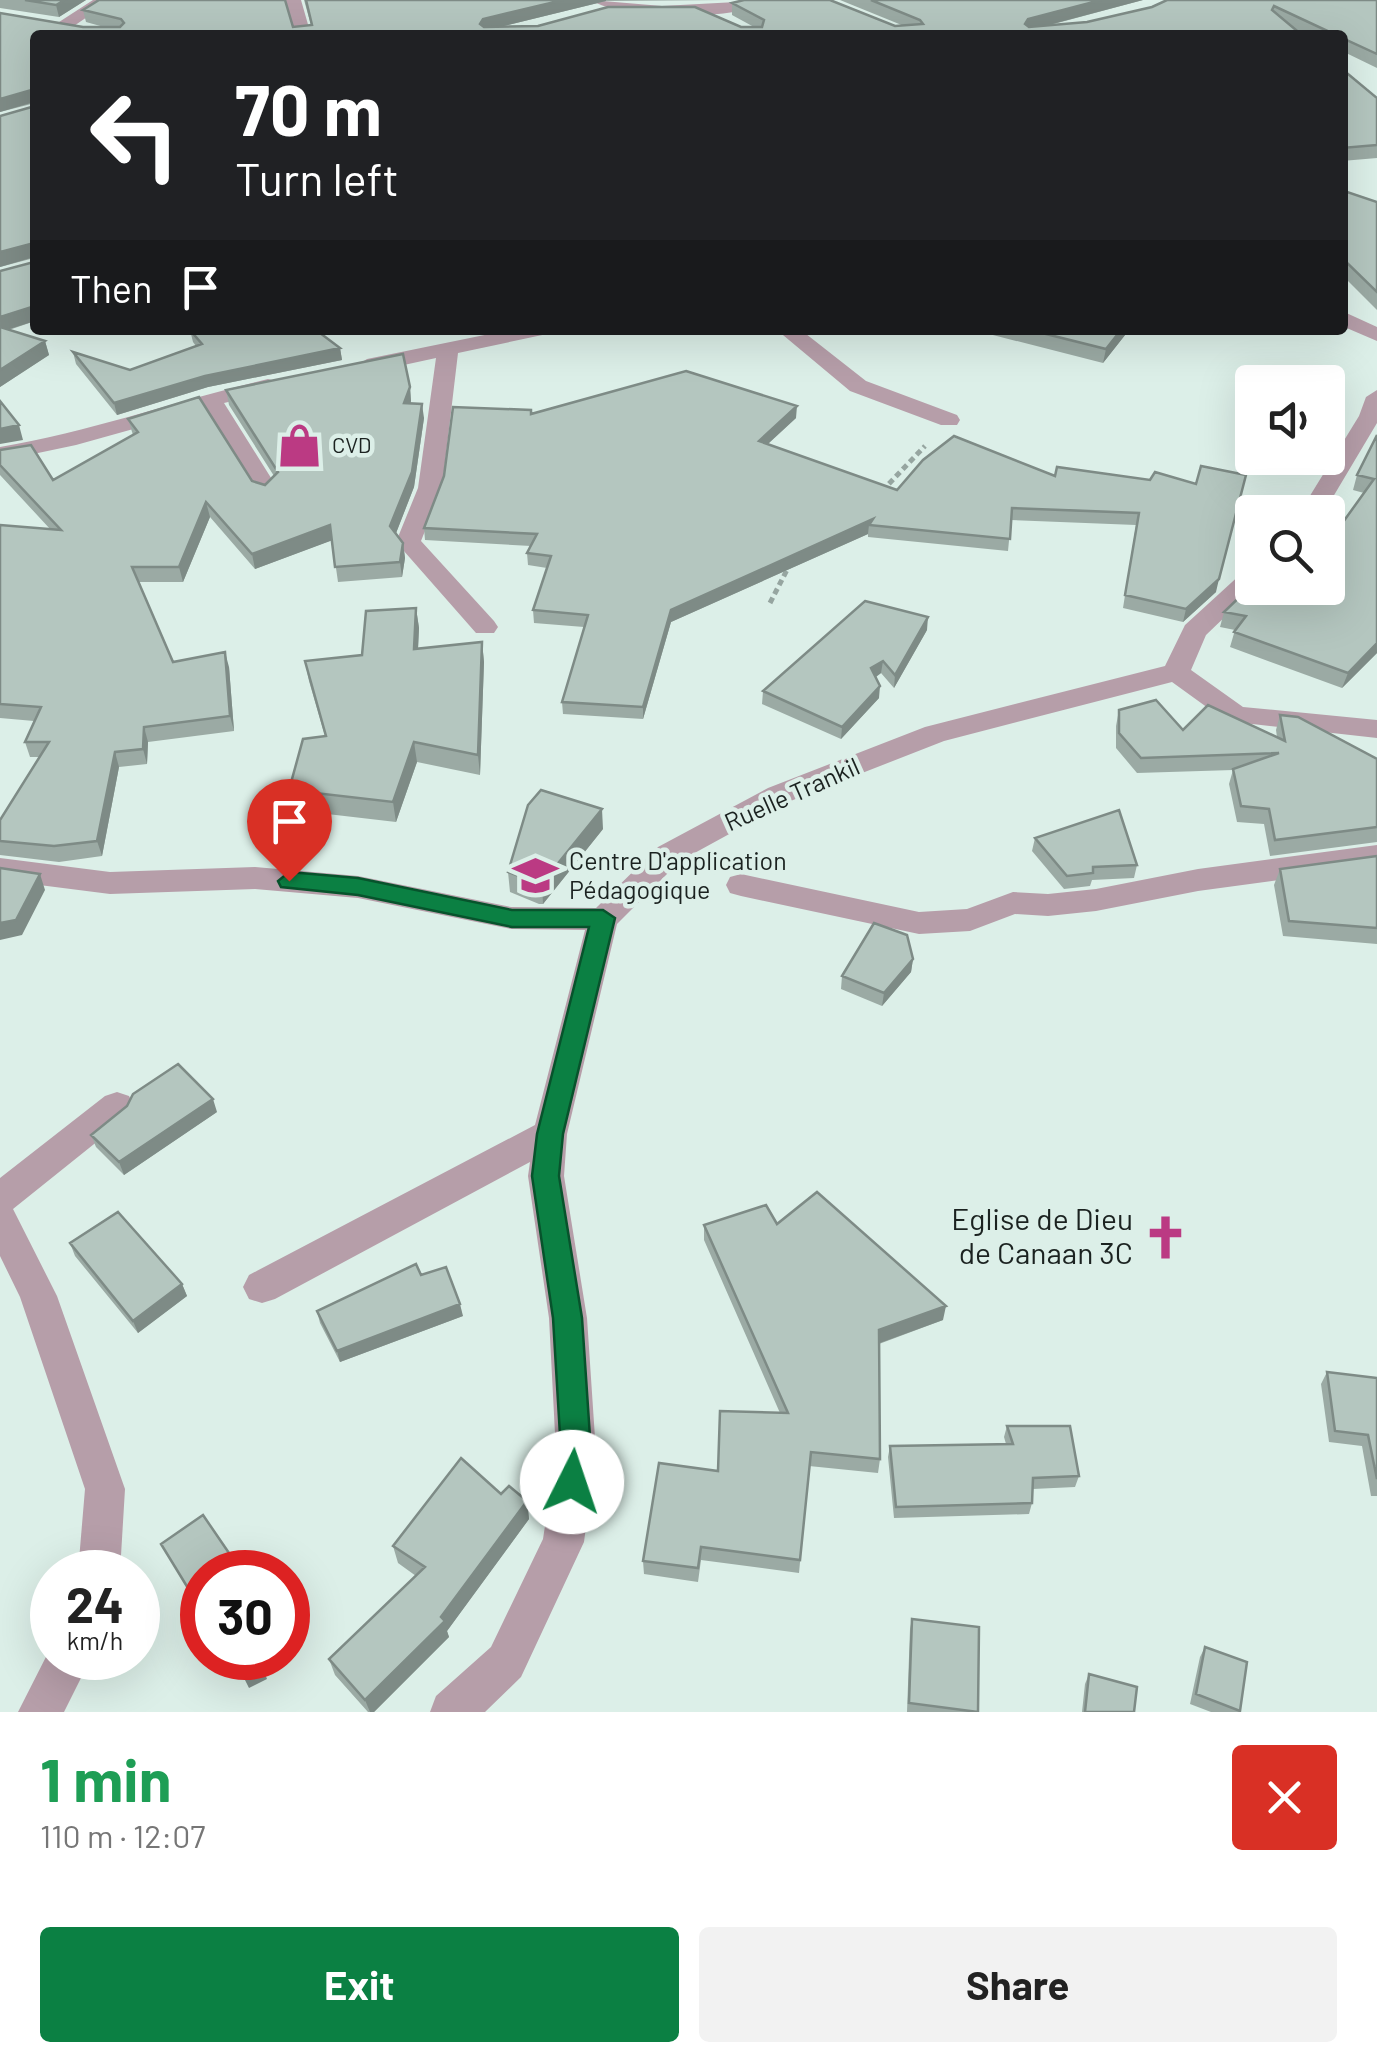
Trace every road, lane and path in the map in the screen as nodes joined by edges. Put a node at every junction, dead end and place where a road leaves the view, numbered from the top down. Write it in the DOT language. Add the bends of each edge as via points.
graph roads {
  1 [pos="104,0"];
  2 [pos="293,0"];
  3 [pos="766,0"];
  4 [pos="596,6"];
  5 [pos="630,7"];
  6 [pos="742,28"];
  7 [pos="86,30"];
  8 [pos="302,30"];
  9 [pos="1348,320"];
  10 [pos="505,335"];
  11 [pos="794,335"];
  12 [pos="1377,336"];
  13 [pos="456,342"];
  14 [pos="346,370"];
  15 [pos="295,380"];
  16 [pos="1377,396"];
  17 [pos="210,398"];
  18 [pos="949,420"];
  19 [pos="0,454"];
  20 [pos="266,489"];
  21 [pos="1322,495"];
  22 [pos="876,496"];
  23 [pos="791,562"];
  24 [pos="1235,593"];
  25 [pos="770,603"];
  26 [pos="486,627"];
  27 [pos="1176,672"];
  28 [pos="1377,729"];
  29 [pos="1377,856"];
  30 [pos="0,869"];
  31 [pos="742,885"];
  32 [pos="603,918"];
  33 [pos="117,1106"];
  34 [pos="550,1134"];
  35 [pos="0,1199"];
  36 [pos="0,1219"];
  37 [pos="262,1287"];
  38 [pos="100,1550"];
  39 [pos="57,1680"];
  40 [pos="40,1712"];
  41 [pos="452,1712"];
  1 -- 7 [label="street" via="55,26"];
  2 -- 8 [label="street"];
  3 -- 5 [label="street" via="720,10"];
  4 -- 5 [label="street"];
  5 -- 6 [label="street"];
  9 -- 12 [label="street"];
  10 -- 13 [label="street"];
  11 -- 18 [label="street" via="858,386"];
  13 -- 14 [label="street"];
  13 -- 26 [label="street" via="430,488 408,542"];
  15 -- 17 [label="street"];
  16 -- 21 [label="street"];
  17 -- 19 [label="street" via="45,448"];
  17 -- 20 [label="street"];
  18 -- 22 [label="path"];
  23 -- 25 [label="path"];
  24 -- 27 [label="street" via="1194,631"];
  27 -- 28 [label="street" via="1236,715"];
  27 -- 32 [label="street, Ruelle Trankil" via="936,734 778,795 669,854"];
  29 -- 31 [label="street" via="1096,900 1013,903 970,920 919,924"];
  30 -- 32 [label="street" via="110,883 272,879 358,886 512,918"];
  32 -- 34 [label="street"];
  33 -- 35 [label="street"];
  34 -- 37 [label="street"];
  34 -- 41 [label="street" via="546,1176 568,1318 576,1452 563,1542 506,1662"];
  36 -- 38 [label="street" via="38,1296 105,1489"];
  39 -- 40 [label="street"];
}
